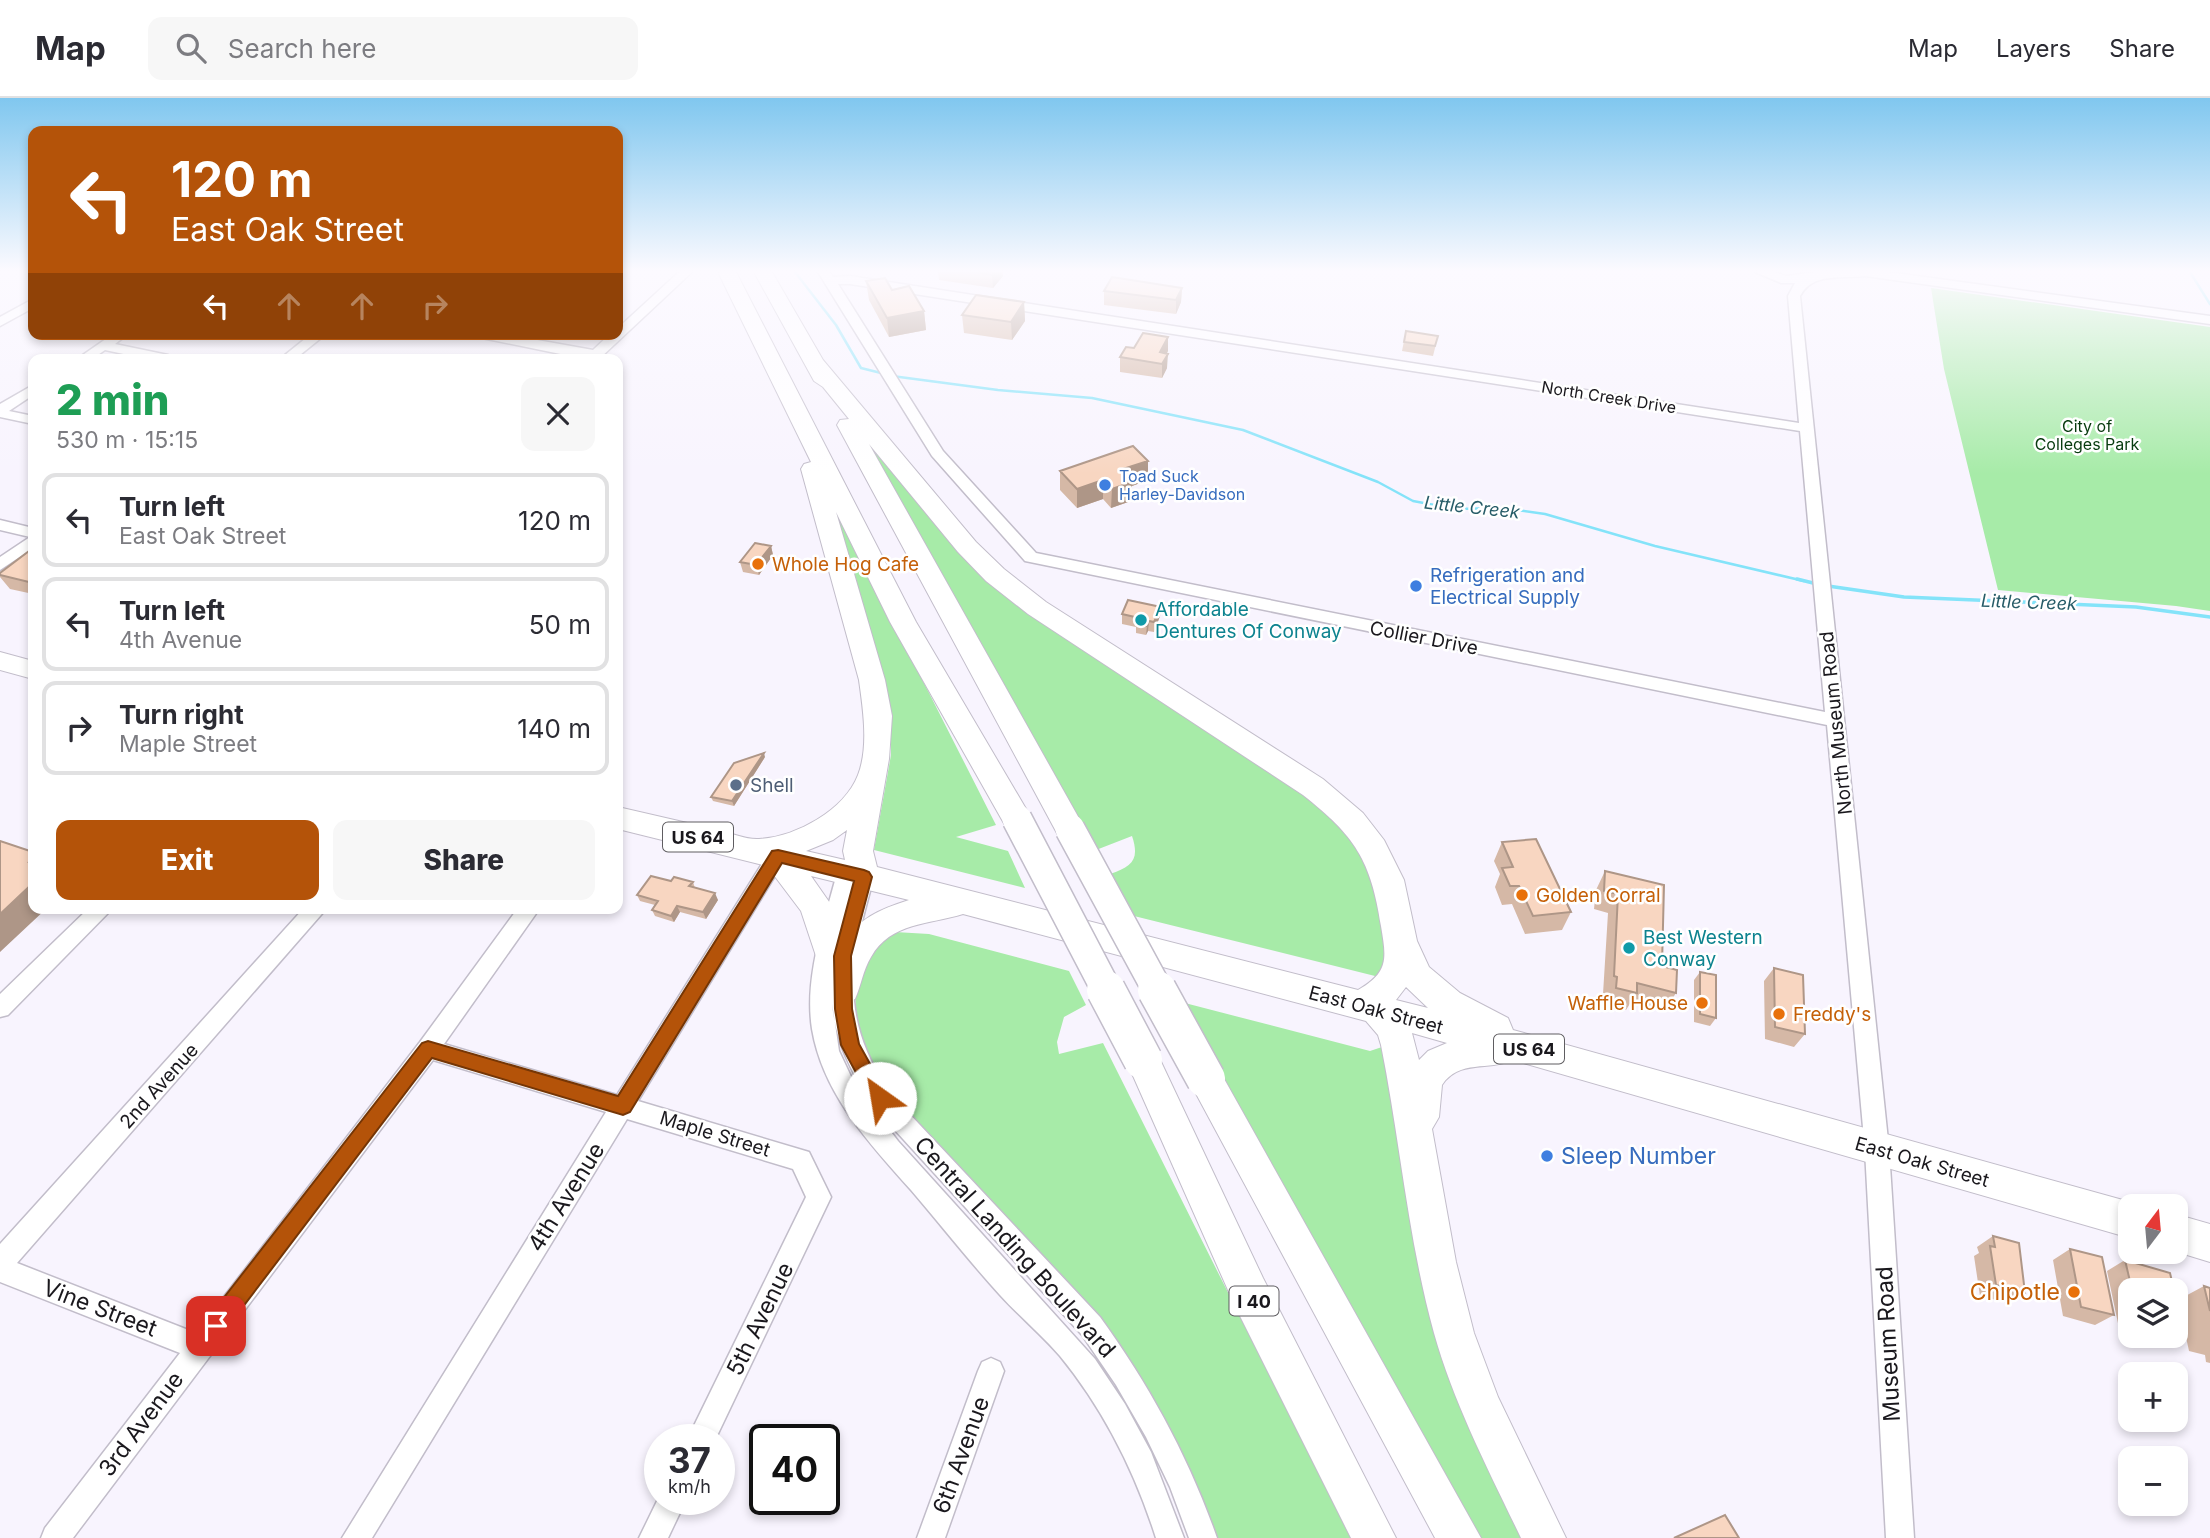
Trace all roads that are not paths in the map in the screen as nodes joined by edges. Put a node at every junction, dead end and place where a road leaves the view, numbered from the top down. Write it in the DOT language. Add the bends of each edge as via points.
graph roads {
  1 [pos="761,339"];
  2 [pos="801,339"];
  3 [pos="866,339"];
  4 [pos="1233,339"];
  5 [pos="1798,339"];
  6 [pos="112,340"];
  7 [pos="312,340"];
  8 [pos="511,340"];
  9 [pos="609,340"];
  10 [pos="103,346"];
  11 [pos="91,354"];
  12 [pos="143,354"];
  13 [pos="293,354"];
  14 [pos="579,354"];
  15 [pos="597,354"];
  16 [pos="814,363"];
  17 [pos="28,392"];
  18 [pos="791,398"];
  19 [pos="0,411"];
  20 [pos="28,419"];
  21 [pos="1807,428"];
  22 [pos="0,525"];
  23 [pos="28,532"];
  24 [pos="28,545"];
  25 [pos="0,565"];
  26 [pos="0,661"];
  27 [pos="28,669"];
  28 [pos="1835,720"];
  29 [pos="871,779"];
  30 [pos="623,819"];
  31 [pos="768,854"];
  32 [pos="855,875"];
  33 [pos="966,902"];
  34 [pos="97,914"];
  35 [pos="312,914"];
  36 [pos="526,914"];
  37 [pos="828,949"];
  38 [pos="1403,951"];
  39 [pos="843,989"];
  40 [pos="0,1008"];
  41 [pos="1368,1008"];
  42 [pos="428,1049"];
  43 [pos="1540,1052"];
  44 [pos="623,1106"];
  45 [pos="1877,1150"];
  46 [pos="1424,1184"];
  47 [pos="819,1197"];
  48 [pos="2118,1217"];
  49 [pos="2188,1236"];
  50 [pos="2210,1242"];
  51 [pos="0,1263"];
  52 [pos="0,1269"];
  53 [pos="199,1347"];
  54 [pos="991,1371"];
  55 [pos="709,1424"];
  56 [pos="664,1515"];
  57 [pos="55,1538"];
  58 [pos="356,1538"];
  59 [pos="653,1538"];
  60 [pos="931,1538"];
  61 [pos="1170,1538"];
  62 [pos="1203,1538"];
  63 [pos="1374,1538"];
  64 [pos="1459,1538"];
  65 [pos="1545,1538"];
  66 [pos="1900,1538"];
  1 -- 18 [label="highway, I 40"];
  2 -- 16 [label="highway"];
  3 -- 28 [label="street, Collier Drive" via="937,453 1031,557"];
  4 -- 21 [label="street, North Creek Drive"];
  5 -- 21 [label="street, North Museum Road"];
  6 -- 10 [label="street"];
  7 -- 13 [label="street"];
  8 -- 14 [label="street"];
  9 -- 15 [label="street"];
  10 -- 11 [label="street"];
  10 -- 12 [label="street"];
  16 -- 38 [label="highway" via="995,575 1349,816 1384,867"];
  16 -- 64 [label="highway, bridge"];
  17 -- 19 [label="street"];
  18 -- 29 [label="highway" via="872,680 879,726"];
  18 -- 63 [label="highway, I 40, bridge" via="903,622 1017,819 1143,1060 1250,1292"];
  19 -- 20 [label="street"];
  21 -- 28 [label="street, North Museum Road"];
  22 -- 23 [label="street"];
  24 -- 25 [label="street"];
  26 -- 27 [label="highway"];
  28 -- 45 [label="street, North Museum Road"];
  29 -- 31 [label="highway" via="829,828"];
  29 -- 32 [label="highway"];
  30 -- 31 [label="highway, East Oak Street / US 64"];
  31 -- 32 [label="highway, East Oak Street / US 64"];
  31 -- 37 [label="highway" via="816,906"];
  31 -- 44 [label="street, 4th Avenue"];
  32 -- 33 [label="highway, East Oak Street / US 64"];
  32 -- 37 [label="street, Central Landing Boulevard"];
  32 -- 39 [label="street, Central Landing Boulevard" via="842,956"];
  33 -- 39 [label="highway" via="918,910 874,929 849,962"];
  33 -- 41 [label="highway, East Oak Street / US 64"];
  34 -- 40 [label="street"];
  35 -- 51 [label="street, 2nd Avenue"];
  36 -- 42 [label="street, 3rd Avenue"];
  37 -- 61 [label="street, Central Landing Boulevard" via="822,1028 845,1090 882,1140 1089,1374 1137,1454"];
  38 -- 41 [label="highway" via="1392,982"];
  38 -- 43 [label="highway" via="1413,972 1449,1003"];
  39 -- 62 [label="street, Central Landing Boulevard" via="850,1045 872,1087 1110,1351 1163,1441"];
  41 -- 43 [label="highway, East Oak Street / US 64"];
  41 -- 46 [label="highway" via="1392,1028 1398,1045"];
  42 -- 44 [label="street, Maple Street"];
  42 -- 53 [label="street, 3rd Avenue"];
  43 -- 45 [label="highway, East Oak Street / US 64"];
  43 -- 46 [label="highway" via="1480,1051 1448,1058 1433,1068 1420,1100"];
  44 -- 47 [label="street, Maple Street" via="801,1160"];
  44 -- 58 [label="street, 4th Avenue"];
  45 -- 48 [label="highway, East Oak Street / US 64"];
  45 -- 66 [label="street, Museum Road"];
  46 -- 65 [label="highway" via="1462,1357 1485,1418"];
  47 -- 55 [label="street, 5th Avenue"];
  49 -- 50 [label="highway"];
  52 -- 53 [label="street, Vine Street"];
  53 -- 57 [label="street, 3rd Avenue"];
  54 -- 60 [label="street, 6th Avenue"];
  56 -- 59 [label="street"];
}
